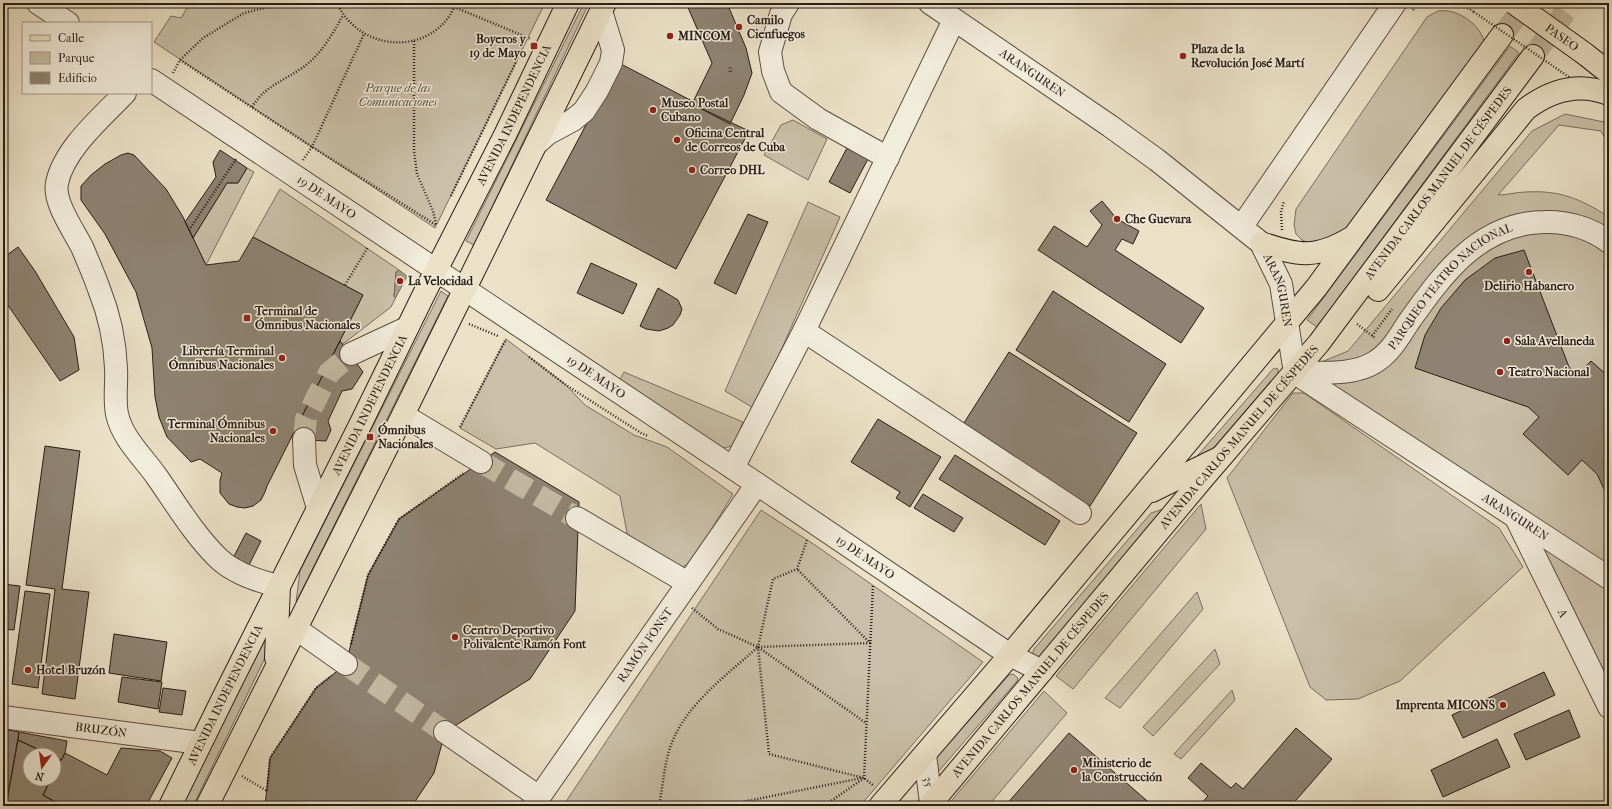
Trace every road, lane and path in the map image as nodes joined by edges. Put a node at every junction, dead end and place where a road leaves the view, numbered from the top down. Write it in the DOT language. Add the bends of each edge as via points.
graph roads {
  1 [pos="38,3"];
  2 [pos="285,3"];
  3 [pos="337,3"];
  4 [pos="456,3"];
  5 [pos="568,3"];
  6 [pos="788,3"];
  7 [pos="930,3"];
  8 [pos="1419,3"];
  9 [pos="1460,3"];
  10 [pos="1514,3"];
  11 [pos="454,7"];
  12 [pos="603,7"];
  13 [pos="1403,8"];
  14 [pos="343,15"];
  15 [pos="954,20"];
  16 [pos="66,22"];
  17 [pos="532,31"];
  18 [pos="364,34"];
  19 [pos="1502,34"];
  20 [pos="414,41"];
  21 [pos="538,43"];
  22 [pos="525,45"];
  23 [pos="522,52"];
  24 [pos="1533,56"];
  25 [pos="180,60"];
  26 [pos="1609,73"];
  27 [pos="1569,77"];
  28 [pos="158,84"];
  29 [pos="124,94"];
  30 [pos="1609,94"];
  31 [pos="252,107"];
  32 [pos="536,144"];
  33 [pos="312,148"];
  34 [pos="239,156"];
  35 [pos="888,158"];
  36 [pos="293,175"];
  37 [pos="1285,194"];
  38 [pos="450,197"];
  39 [pos="440,218"];
  40 [pos="436,225"];
  41 [pos="1242,226"];
  42 [pos="189,230"];
  43 [pos="1356,235"];
  44 [pos="1609,242"];
  45 [pos="370,243"];
  46 [pos="1262,243"];
  47 [pos="1289,252"];
  48 [pos="435,270"];
  49 [pos="345,285"];
  50 [pos="464,290"];
  51 [pos="1396,305"];
  52 [pos="1350,319"];
  53 [pos="465,322"];
  54 [pos="1286,324"];
  55 [pos="407,328"];
  56 [pos="804,331"];
  57 [pos="1372,336"];
  58 [pos="1319,343"];
  59 [pos="1391,348"];
  60 [pos="351,354"];
  61 [pos="1295,373"];
  62 [pos="403,415"];
  63 [pos="304,439"];
  64 [pos="451,444"];
  65 [pos="1221,457"];
  66 [pos="473,467"];
  67 [pos="733,468"];
  68 [pos="757,484"];
  69 [pos="1144,495"];
  70 [pos="318,508"];
  71 [pos="1080,513"];
  72 [pos="577,518"];
  73 [pos="1517,520"];
  74 [pos="808,535"];
  75 [pos="880,568"];
  76 [pos="797,569"];
  77 [pos="1609,578"];
  78 [pos="279,586"];
  79 [pos="683,590"];
  80 [pos="295,628"];
  81 [pos="870,643"];
  82 [pos="758,647"];
  83 [pos="1010,655"];
  84 [pos="346,664"];
  85 [pos="276,666"];
  86 [pos="1042,671"];
  87 [pos="1609,707"];
  88 [pos="3,717"];
  89 [pos="866,723"];
  90 [pos="445,732"];
  91 [pos="200,743"];
  92 [pos="925,755"];
  93 [pos="242,776"];
  94 [pos="864,778"];
  95 [pos="536,802"];
  96 [pos="932,805"];
  97 [pos="170,806"];
  98 [pos="207,806"];
  99 [pos="659,806"];
  100 [pos="722,806"];
  101 [pos="824,806"];
  102 [pos="880,806"];
  1 -- 16 [label="street"];
  2 -- 25 [label="path" via="244,13 202,38"];
  3 -- 14 [label="path"];
  4 -- 11 [label="path"];
  5 -- 21 [label="main road, AVENIDA INDEPENDENCIA"];
  6 -- 35 [label="street" via="780,14 770,52 773,71 781,92 818,119"];
  7 -- 15 [label="street, ARANGUREN"];
  8 -- 13 [label="path"];
  9 -- 27 [label="path, bridge"];
  10 -- 26 [label="main road, PASEO, bridge"];
  11 -- 20 [label="path" via="442,25"];
  11 -- 21 [label="path"];
  12 -- 32 [label="main road"];
  12 -- 32 [label="street" via="613,50 600,86 584,112 547,134"];
  13 -- 41 [label="street"];
  14 -- 18 [label="path"];
  14 -- 31 [label="path" via="319,52 303,68 262,93"];
  15 -- 35 [label="street"];
  15 -- 41 [label="street, ARANGUREN" via="1110,126"];
  17 -- 21 [label="path"];
  18 -- 20 [label="path" via="388,42"];
  18 -- 33 [label="path"];
  19 -- 43 [label="main road"];
  20 -- 40 [label="path" via="415,159 417,174 434,211"];
  21 -- 22 [label="path"];
  21 -- 48 [label="main road, AVENIDA INDEPENDENCIA"];
  23 -- 38 [label="path"];
  24 -- 58 [label="main road, AVENIDA CARLOS MANUEL DE CÉSPEDES"];
  25 -- 28 [label="path"];
  25 -- 31 [label="path"];
  28 -- 36 [label="street, 19 DE MAYO"];
  29 -- 78 [label="street" via="74,149 63,166 56,185 67,219 82,246 100,290 113,337 117,413 122,430 184,517 217,557 235,570"];
  30 -- 52 [label="main road" via="1584,88 1566,89 1548,94 1526,109 1370,299"];
  31 -- 33 [label="path"];
  32 -- 50 [label="main road"];
  33 -- 36 [label="path"];
  33 -- 40 [label="path"];
  34 -- 42 [label="path"];
  35 -- 56 [label="street"];
  36 -- 48 [label="street, 19 DE MAYO"];
  37 -- 47 [label="path" via="1281,212"];
  39 -- 40 [label="path"];
  41 -- 46 [label="street, ARANGUREN"];
  43 -- 47 [label="main road" via="1326,251"];
  43 -- 54 [label="main road"];
  44 -- 59 [label="street, PARQUEO TEATRO NACIONAL" via="1578,226 1554,222 1536,222 1511,228 1486,239 1448,269"];
  45 -- 49 [label="path"];
  46 -- 47 [label="main road"];
  46 -- 54 [label="street, ARANGUREN" via="1281,284"];
  48 -- 50 [label="street, 19 DE MAYO"];
  48 -- 55 [label="main road, AVENIDA INDEPENDENCIA"];
  50 -- 62 [label="main road"];
  50 -- 67 [label="street, 19 DE MAYO"];
  51 -- 57 [label="path"];
  52 -- 57 [label="path"];
  52 -- 58 [label="main road"];
  53 -- 64 [label="path" via="506,339"];
  54 -- 61 [label="street, ARANGUREN"];
  54 -- 69 [label="main road"];
  55 -- 60 [label="street"];
  55 -- 70 [label="main road, AVENIDA INDEPENDENCIA"];
  56 -- 67 [label="street"];
  56 -- 71 [label="street"];
  57 -- 59 [label="path"];
  58 -- 61 [label="main road, AVENIDA CARLOS MANUEL DE CÉSPEDES"];
  59 -- 61 [label="street, PARQUEO TEATRO NACIONAL" via="1375,362 1356,369"];
  61 -- 65 [label="main road, AVENIDA CARLOS MANUEL DE CÉSPEDES"];
  61 -- 73 [label="street, ARANGUREN"];
  62 -- 64 [label="street"];
  62 -- 80 [label="main road"];
  63 -- 70 [label="street" via="305,465"];
  64 -- 66 [label="street"];
  65 -- 69 [label="main road"];
  65 -- 86 [label="main road, AVENIDA CARLOS MANUEL DE CÉSPEDES"];
  66 -- 84 [label="path" via="399,519 368,575"];
  67 -- 68 [label="street, 19 DE MAYO"];
  68 -- 75 [label="street, 19 DE MAYO"];
  68 -- 79 [label="street, RAMÓN FONST"];
  69 -- 83 [label="main road"];
  70 -- 78 [label="main road, AVENIDA INDEPENDENCIA"];
  72 -- 79 [label="street"];
  73 -- 77 [label="street, ARANGUREN"];
  73 -- 87 [label="street, A"];
  74 -- 76 [label="path"];
  75 -- 81 [label="path" via="873,580"];
  75 -- 83 [label="street, 19 DE MAYO"];
  76 -- 81 [label="path"];
  76 -- 82 [label="path" via="773,579"];
  78 -- 85 [label="main road"];
  78 -- 91 [label="main road, AVENIDA INDEPENDENCIA"];
  79 -- 82 [label="path" via="718,629"];
  79 -- 95 [label="street, RAMÓN FONST"];
  80 -- 84 [label="street"];
  80 -- 85 [label="main road"];
  81 -- 82 [label="path"];
  81 -- 89 [label="path"];
  82 -- 89 [label="path"];
  82 -- 94 [label="path" via="769,754"];
  82 -- 99 [label="path" via="700,700 679,728 671,746"];
  83 -- 86 [label="street, 19 DE MAYO"];
  83 -- 92 [label="main road"];
  84 -- 93 [label="path" via="316,688 270,758 267,791"];
  85 -- 98 [label="main road"];
  86 -- 96 [label="main road, AVENIDA CARLOS MANUEL DE CÉSPEDES"];
  88 -- 91 [label="street, BRUZÓN"];
  89 -- 94 [label="path"];
  90 -- 95 [label="street"];
  91 -- 97 [label="main road, AVENIDA INDEPENDENCIA"];
  92 -- 96 [label="street, 35"];
  92 -- 102 [label="main road"];
  94 -- 100 [label="path"];
  94 -- 101 [label="path"];
}
